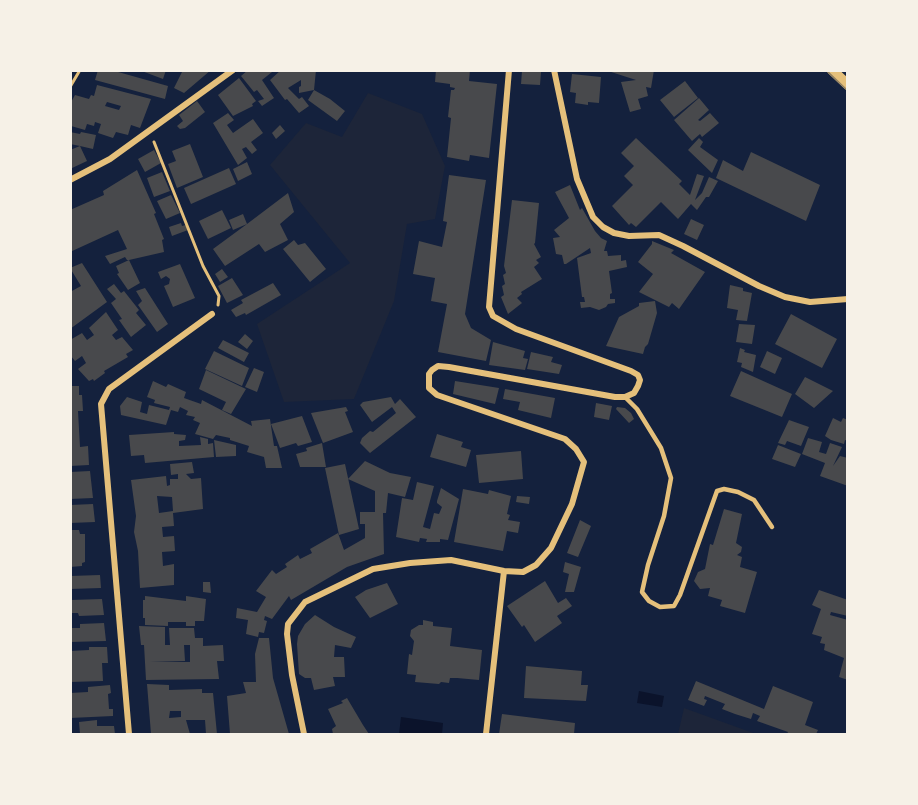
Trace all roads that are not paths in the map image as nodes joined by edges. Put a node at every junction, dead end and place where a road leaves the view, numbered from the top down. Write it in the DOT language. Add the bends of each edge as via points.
graph roads {
  1 [pos="233,70"];
  2 [pos="509,70"];
  3 [pos="554,70"];
  4 [pos="832,70"];
  5 [pos="848,85"];
  6 [pos="70,180"];
  7 [pos="848,299"];
  8 [pos="212,314"];
  9 [pos="625,397"];
  10 [pos="772,527"];
  11 [pos="504,571"];
  12 [pos="129,735"];
  13 [pos="304,735"];
  14 [pos="486,735"];
  1 -- 6 [label="street" via="151,132"];
  2 -- 9 [label="street" via="489,308 510,326 638,375 640,380 634,393"];
  3 -- 7 [label="street" via="577,179 593,217 603,227 628,236 659,235 786,297 810,302"];
  4 -- 5 [label="street"];
  8 -- 12 [label="street" via="109,388 101,404"];
  9 -- 10 [label="lane" via="661,448 671,478 642,592 649,601 660,607 674,606 717,491 738,492 754,500"];
  9 -- 11 [label="street" via="449,367 438,366 429,374 429,388 437,395 565,439 584,462 572,504 551,548 536,565 523,572"];
  11 -- 13 [label="street" via="451,560 410,563 373,569 305,602 288,624 287,634"];
  11 -- 14 [label="street"];
}
